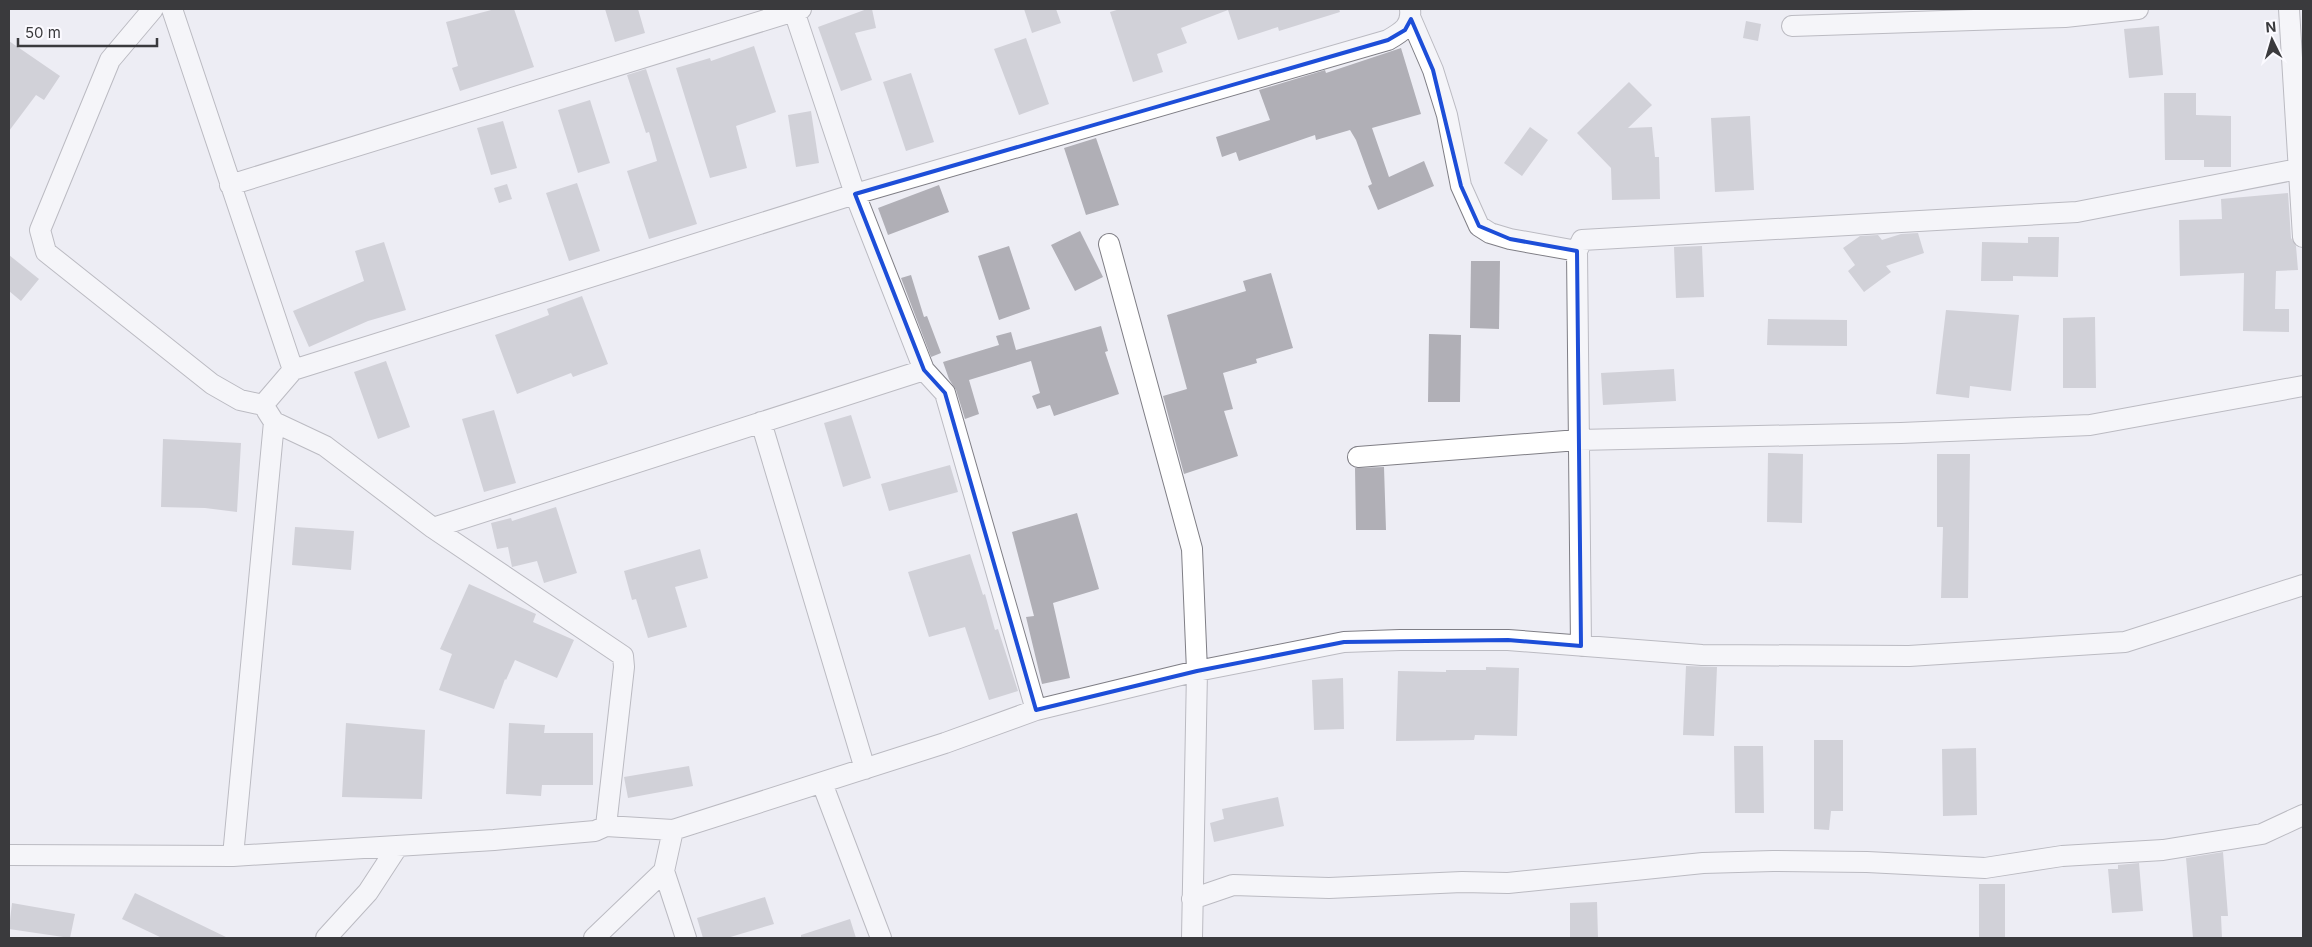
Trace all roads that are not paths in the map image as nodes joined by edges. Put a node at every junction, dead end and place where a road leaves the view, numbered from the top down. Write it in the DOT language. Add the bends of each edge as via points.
graph roads {
  1 [pos="154,9"];
  2 [pos="172,9"];
  3 [pos="2138,9"];
  4 [pos="2289,9"];
  5 [pos="798,10"];
  6 [pos="1411,14"];
  7 [pos="1792,26"];
  8 [pos="2301,168"];
  9 [pos="230,185"];
  10 [pos="855,194"];
  11 [pos="2303,237"];
  12 [pos="1109,244"];
  13 [pos="1577,251"];
  14 [pos="293,370"];
  15 [pos="924,370"];
  16 [pos="2303,386"];
  17 [pos="268,414"];
  18 [pos="761,422"];
  19 [pos="1578,440"];
  20 [pos="1358,457"];
  21 [pos="433,528"];
  22 [pos="2303,587"];
  23 [pos="1581,646"];
  24 [pos="1197,671"];
  25 [pos="1036,710"];
  26 [pos="865,769"];
  27 [pos="822,783"];
  28 [pos="2303,815"];
  29 [pos="606,826"];
  30 [pos="673,830"];
  31 [pos="398,846"];
  32 [pos="9,855"];
  33 [pos="233,856"];
  34 [pos="664,871"];
  35 [pos="1192,899"];
  36 [pos="326,938"];
  37 [pos="594,938"];
  38 [pos="686,938"];
  39 [pos="881,938"];
  40 [pos="1192,938"];
  1 -- 17 [label="street" via="110,60 40,230 46,252 212,384"];
  2 -- 9 [label="street"];
  3 -- 7 [label="street" via="2065,17"];
  4 -- 8 [label="street"];
  5 -- 9 [label="street"];
  5 -- 10 [label="street"];
  6 -- 10 [label="street" via="1405,30 1388,40"];
  6 -- 13 [label="street" via="1447,115 1461,186 1479,226 1510,239"];
  8 -- 11 [label="street"];
  8 -- 13 [label="street" via="2077,212 1582,240"];
  9 -- 14 [label="street"];
  10 -- 14 [label="street"];
  10 -- 15 [label="street"];
  12 -- 24 [label="street" via="1192,549"];
  13 -- 19 [label="street"];
  14 -- 17 [label="street"];
  15 -- 18 [label="street"];
  15 -- 25 [label="street" via="945,393"];
  16 -- 19 [label="street" via="2090,425"];
  17 -- 21 [label="street" via="325,446"];
  17 -- 33 [label="street"];
  18 -- 21 [label="street"];
  18 -- 26 [label="street"];
  19 -- 20 [label="street"];
  19 -- 23 [label="street"];
  21 -- 29 [label="street" via="623,656"];
  22 -- 23 [label="street" via="2125,642 1909,656 1702,655"];
  23 -- 24 [label="street" via="1508,640 1344,642"];
  24 -- 25 [label="street"];
  24 -- 35 [label="street"];
  25 -- 26 [label="street"];
  26 -- 27 [label="street"];
  27 -- 30 [label="street"];
  27 -- 39 [label="street"];
  28 -- 35 [label="street" via="2262,834 2162,850 2062,856 1985,868 1858,862 1703,863 1508,883 1329,888 1233,885"];
  29 -- 30 [label="street"];
  29 -- 31 [label="street" via="595,831"];
  30 -- 34 [label="street"];
  31 -- 33 [label="street"];
  31 -- 36 [label="street" via="368,892"];
  32 -- 33 [label="street"];
  34 -- 37 [label="street"];
  34 -- 38 [label="street"];
  35 -- 40 [label="street"];
}
